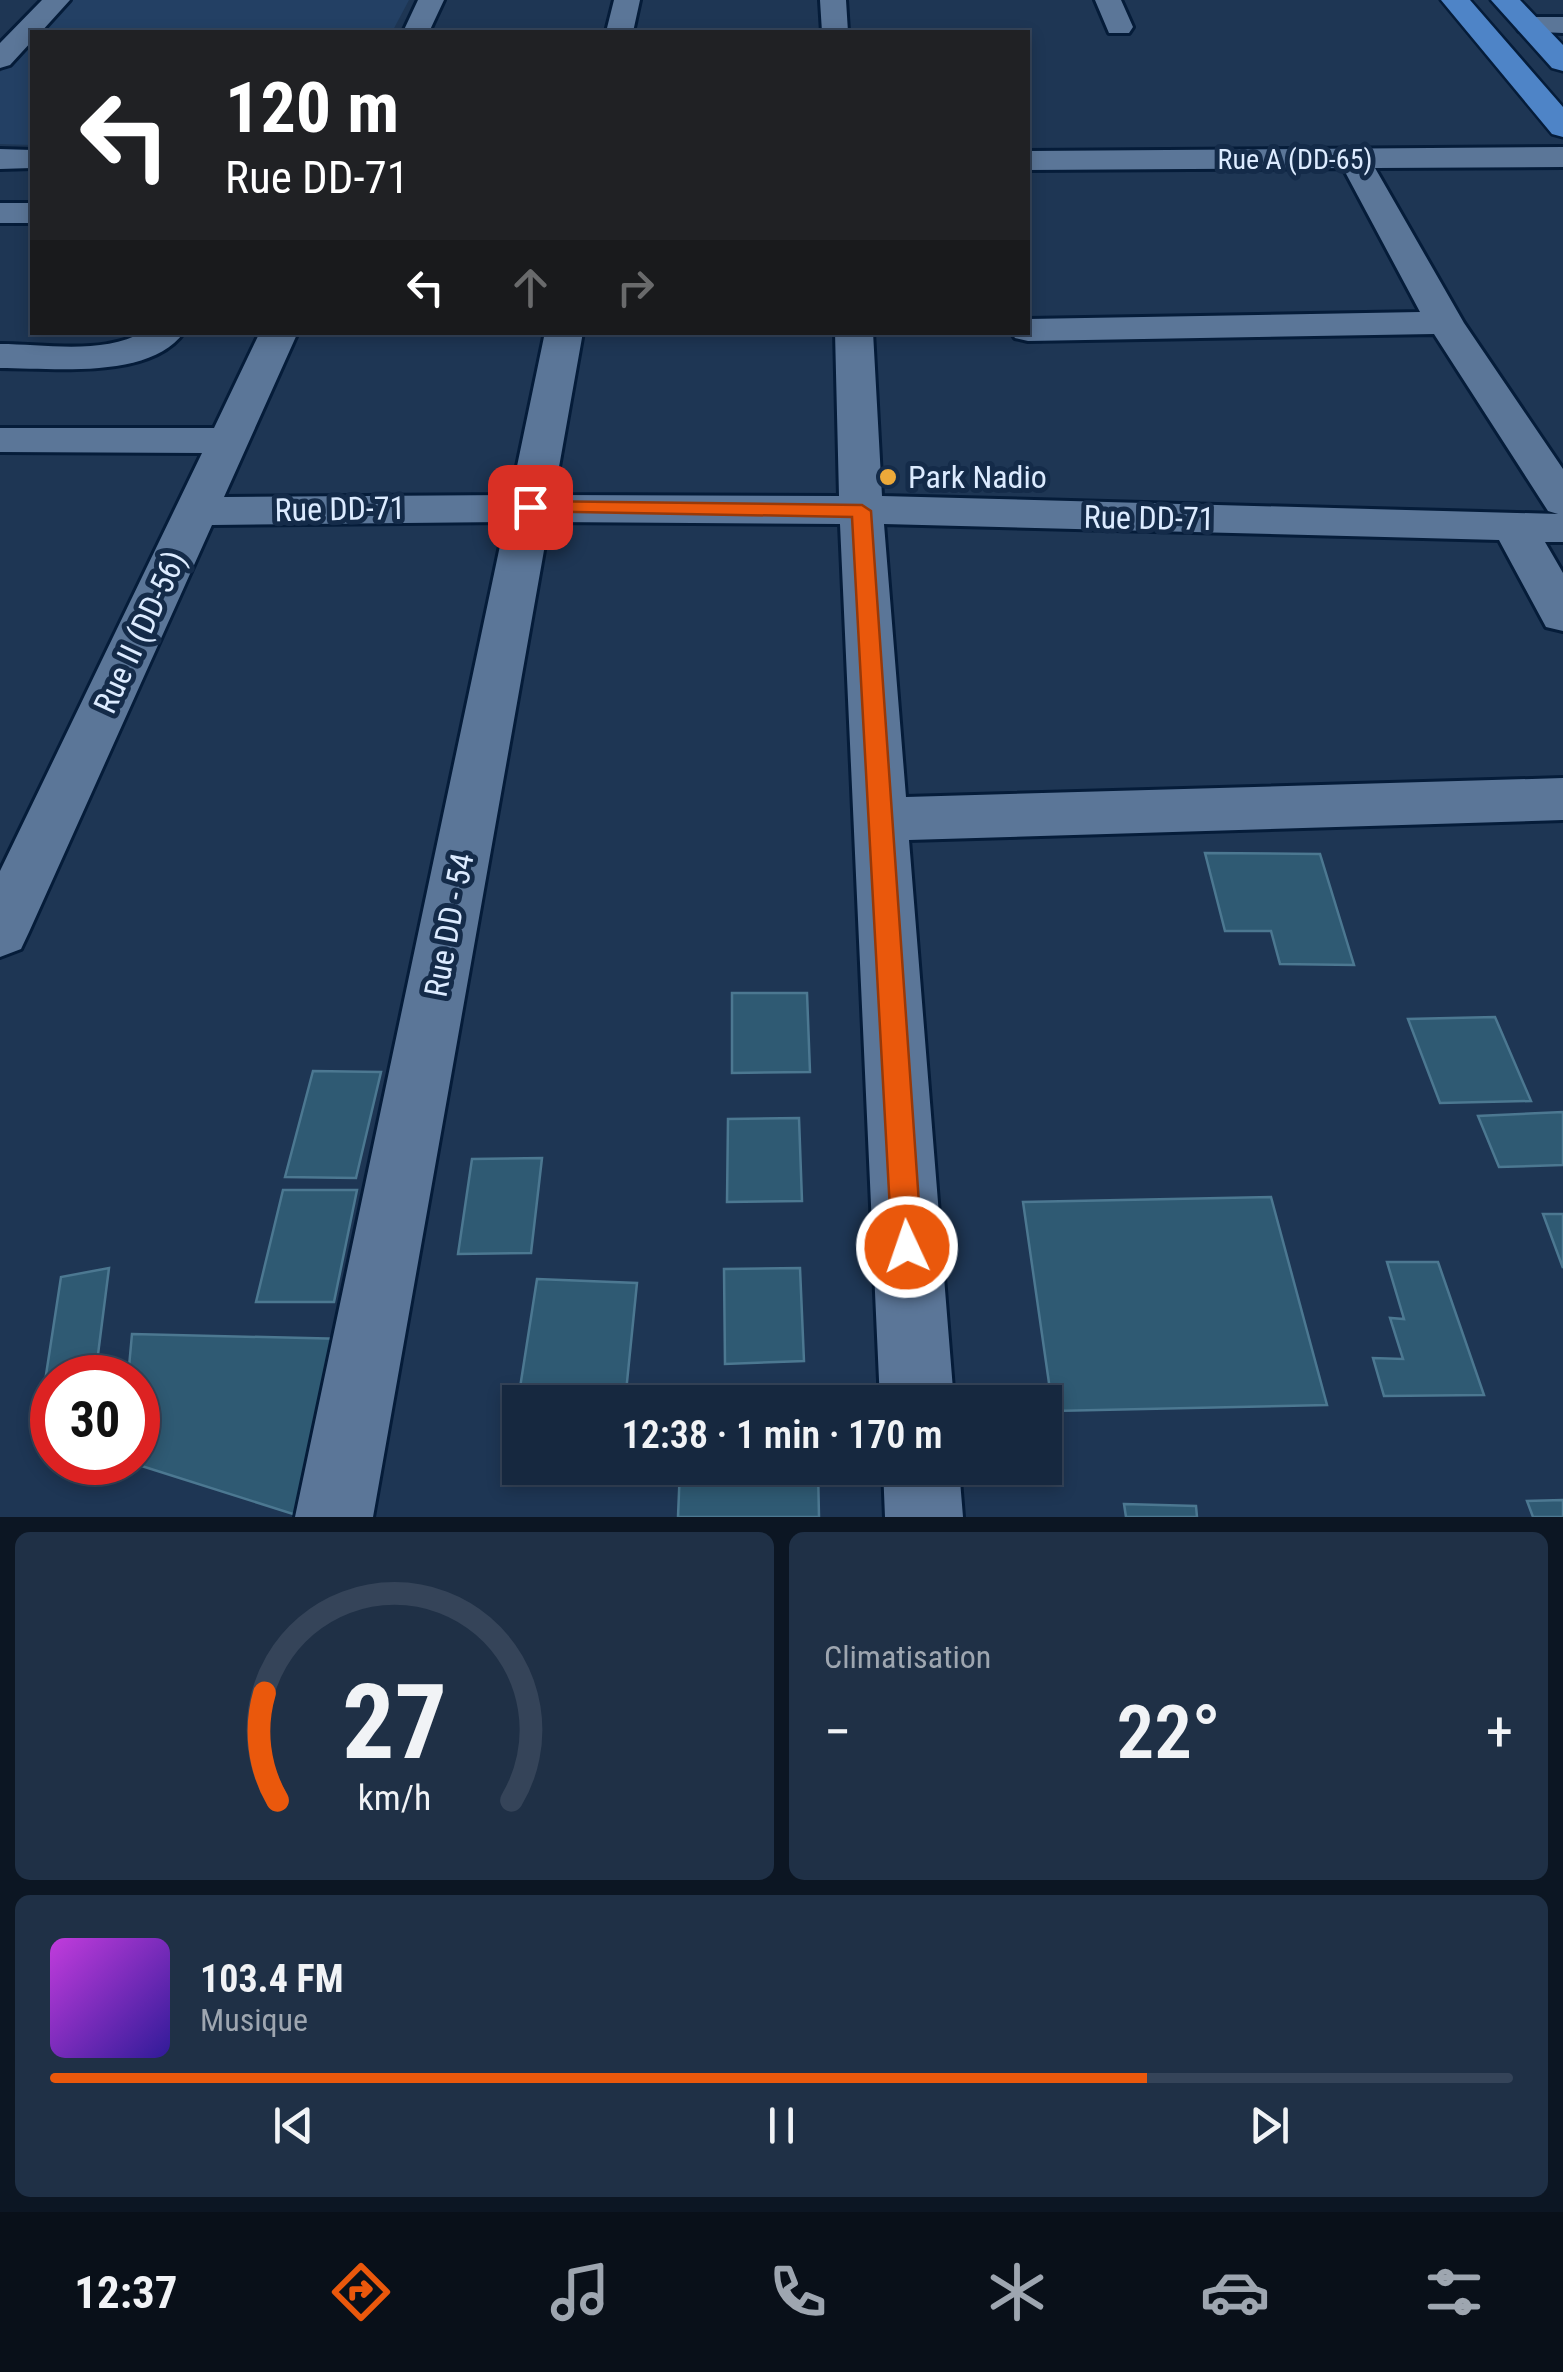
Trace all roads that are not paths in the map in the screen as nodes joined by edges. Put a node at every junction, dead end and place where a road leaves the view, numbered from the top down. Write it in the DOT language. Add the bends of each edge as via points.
graph roads {
  1 [pos="431,0"];
  2 [pos="627,0"];
  3 [pos="833,0"];
  4 [pos="1108,0"];
  5 [pos="1454,0"];
  6 [pos="1505,0"];
  7 [pos="49,8"];
  8 [pos="0,16"];
  9 [pos="1528,25"];
  10 [pos="1563,25"];
  11 [pos="1119,27"];
  12 [pos="417,30"];
  13 [pos="620,30"];
  14 [pos="835,30"];
  15 [pos="0,59"];
  16 [pos="1563,62"];
  17 [pos="1563,127"];
  18 [pos="1563,157"];
  19 [pos="1354,158"];
  20 [pos="0,159"];
  21 [pos="30,159"];
  22 [pos="1030,160"];
  23 [pos="0,213"];
  24 [pos="30,213"];
  25 [pos="1445,323"];
  26 [pos="1030,330"];
  27 [pos="162,335"];
  28 [pos="277,335"];
  29 [pos="563,335"];
  30 [pos="854,335"];
  31 [pos="0,356"];
  32 [pos="0,440"];
  33 [pos="227,441"];
  34 [pos="1563,502"];
  35 [pos="530,507"];
  36 [pos="196,511"];
  37 [pos="862,511"];
  38 [pos="1514,526"];
  39 [pos="1563,528"];
  40 [pos="1563,615"];
  41 [pos="1563,800"];
  42 [pos="881,819"];
  43 [pos="0,932"];
  44 [pos="916,1385"];
  45 [pos="922,1485"];
  46 [pos="334,1517"];
  47 [pos="924,1517"];
  1 -- 12 [label="street"];
  2 -- 13 [label="street"];
  3 -- 14 [label="street"];
  4 -- 11 [label="street"];
  5 -- 17 [label="main road"];
  6 -- 9 [label="main road"];
  7 -- 8 [label="street"];
  7 -- 15 [label="street"];
  9 -- 10 [label="street"];
  9 -- 16 [label="main road"];
  18 -- 19 [label="street, Rue A (DD-65)"];
  19 -- 22 [label="street, Rue A (DD-65)"];
  19 -- 25 [label="street"];
  20 -- 21 [label="street"];
  23 -- 24 [label="street"];
  25 -- 26 [label="street"];
  25 -- 34 [label="street"];
  27 -- 31 [label="street" via="146,350 124,354"];
  28 -- 33 [label="street, Rue II (DD-56)"];
  29 -- 35 [label="street, Rue DD - 54"];
  30 -- 37 [label="street"];
  32 -- 33 [label="street"];
  33 -- 36 [label="street, Rue II (DD-56)"];
  35 -- 36 [label="street, Rue DD-71"];
  35 -- 37 [label="street, Rue DD-71"];
  35 -- 46 [label="street, Rue DD - 54"];
  36 -- 43 [label="street, Rue II (DD-56)"];
  37 -- 38 [label="street, Rue DD-71"];
  37 -- 42 [label="street"];
  38 -- 39 [label="street, Rue DD-71"];
  38 -- 40 [label="street"];
  41 -- 42 [label="street"];
  42 -- 44 [label="street"];
  45 -- 47 [label="street"];
}
